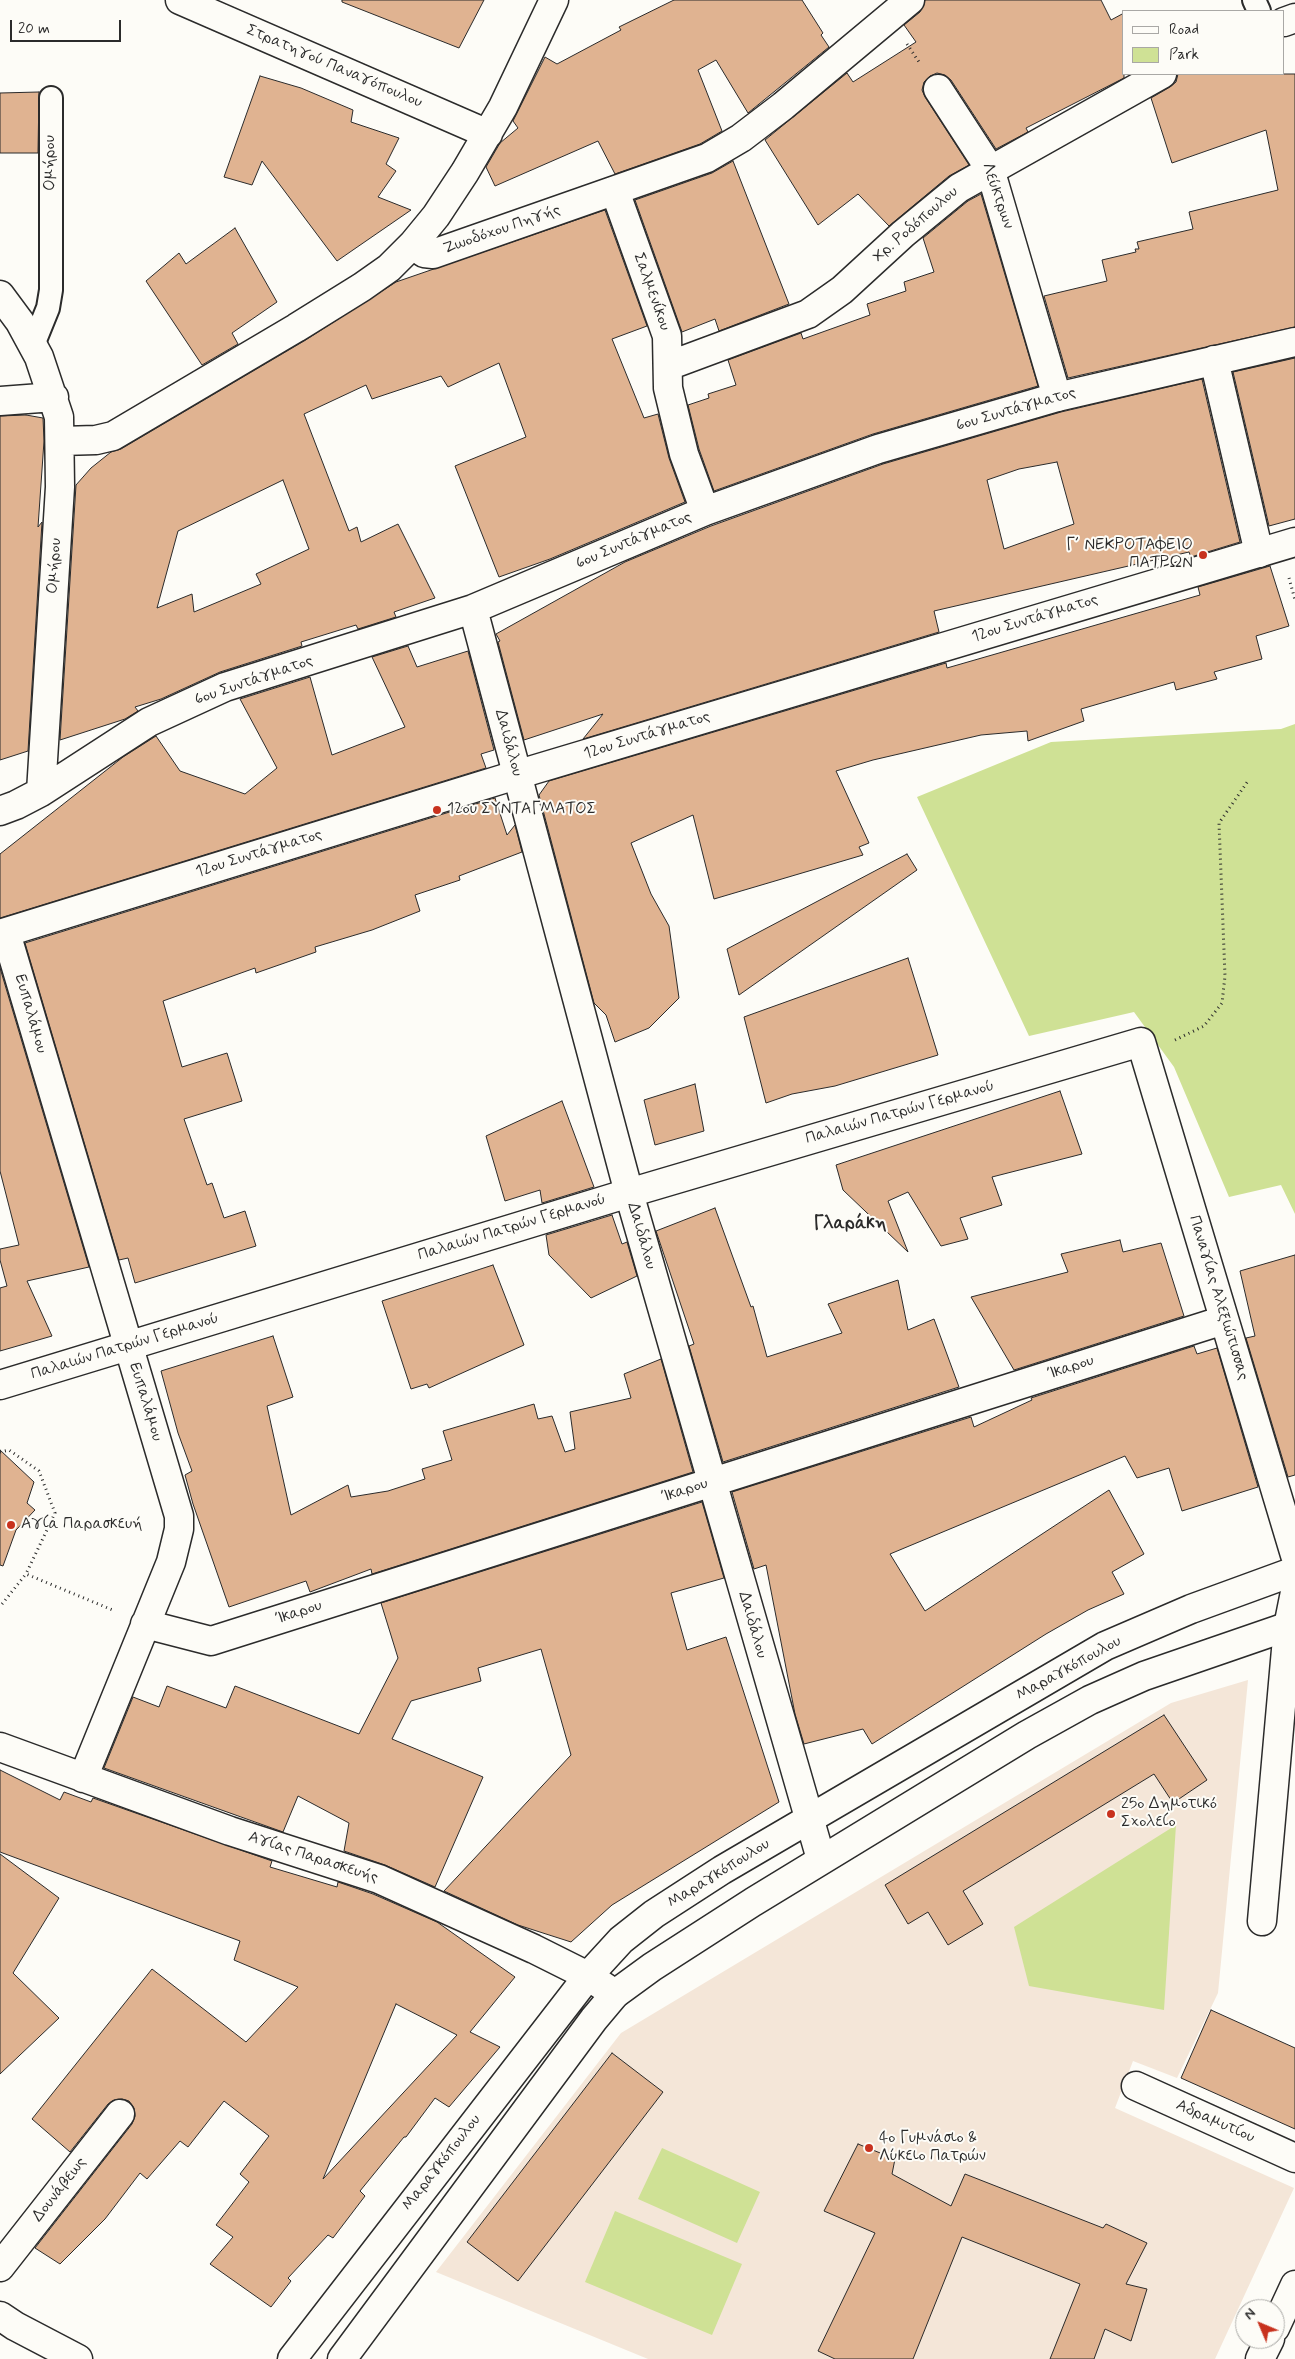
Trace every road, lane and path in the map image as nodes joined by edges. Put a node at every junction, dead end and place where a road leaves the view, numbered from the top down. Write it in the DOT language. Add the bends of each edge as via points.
graph roads {
  1 [pos="180,0"];
  2 [pos="554,0"];
  3 [pos="910,0"];
  4 [pos="222,9"];
  5 [pos="888,18"];
  6 [pos="1160,75"];
  7 [pos="938,88"];
  8 [pos="52,98"];
  9 [pos="488,134"];
  10 [pos="990,169"];
  11 [pos="615,191"];
  12 [pos="413,244"];
  13 [pos="0,295"];
  14 [pos="1295,342"];
  15 [pos="33,345"];
  16 [pos="1214,360"];
  17 [pos="668,366"];
  18 [pos="54,397"];
  19 [pos="1057,397"];
  20 [pos="0,401"];
  21 [pos="60,441"];
  22 [pos="705,511"];
  23 [pos="1295,542"];
  24 [pos="1259,552"];
  25 [pos="473,609"];
  26 [pos="516,774"];
  27 [pos="1248,781"];
  28 [pos="40,792"];
  29 [pos="0,811"];
  30 [pos="3,934"];
  31 [pos="1143,1048"];
  32 [pos="629,1193"];
  33 [pos="1224,1320"];
  34 [pos="128,1346"];
  35 [pos="0,1385"];
  36 [pos="0,1452"];
  37 [pos="712,1483"];
  38 [pos="1295,1556"];
  39 [pos="1295,1571"];
  40 [pos="26,1574"];
  41 [pos="1295,1592"];
  42 [pos="2,1604"];
  43 [pos="145,1624"];
  44 [pos="1292,1626"];
  45 [pos="0,1747"];
  46 [pos="83,1778"];
  47 [pos="809,1820"];
  48 [pos="821,1860"];
  49 [pos="1262,1921"];
  50 [pos="588,1976"];
  51 [pos="615,1994"];
  52 [pos="1136,2086"];
  53 [pos="120,2114"];
  54 [pos="1295,2158"];
  55 [pos="0,2267"];
  56 [pos="1295,2286"];
  57 [pos="1285,2307"];
  58 [pos="0,2316"];
  59 [pos="78,2359"];
  60 [pos="292,2359"];
  61 [pos="342,2359"];
  1 -- 4 [label="street, Στρατηγού Παναγόπουλου"];
  2 -- 9 [label="street"];
  3 -- 5 [label="street, Ζωοδόχου Πηγής"];
  4 -- 9 [label="street, Στρατηγού Παναγόπουλου"];
  5 -- 7 [label="path"];
  5 -- 11 [label="street, Ζωοδόχου Πηγής" via="783,106 728,147"];
  6 -- 10 [label="street, Χρ. Ροδόπουλου"];
  7 -- 10 [label="street, Λεύκτρων"];
  8 -- 15 [label="lane, Ομήρου" via="51,290 48,308"];
  9 -- 12 [label="street" via="436,216"];
  10 -- 17 [label="street, Χρ. Ροδόπουλου" via="938,203 823,306 781,326"];
  10 -- 19 [label="street, Λεύκτρων"];
  11 -- 12 [label="street, Ζωοδόχου Πηγής" via="433,254 424,253"];
  11 -- 17 [label="street, Σαλμενίκου" via="668,336"];
  12 -- 21 [label="street" via="389,268 362,287 144,419 112,436"];
  13 -- 15 [label="street, Ομήρου"];
  14 -- 16 [label="street, 6ου Συντάγματος"];
  15 -- 18 [label="street, Ομήρου"];
  16 -- 19 [label="street, 6ου Συντάγματος"];
  16 -- 24 [label="street"];
  17 -- 22 [label="street, Σαλμενίκου" via="668,388 678,432"];
  18 -- 20 [label="street"];
  18 -- 21 [label="street, Ομήρου"];
  19 -- 22 [label="street, 6ου Συντάγματος" via="878,449"];
  21 -- 28 [label="street, Ομήρου" via="60,487"];
  22 -- 25 [label="street, 6ου Συντάγματος"];
  23 -- 24 [label="street, 12ου Συντάγματος"];
  24 -- 26 [label="street, 12ου Συντάγματος"];
  25 -- 26 [label="street, Δαιδάλου"];
  25 -- 28 [label="street, 6ου Συντάγματος" via="225,688 149,722"];
  26 -- 30 [label="street, 12ου Συντάγματος"];
  26 -- 32 [label="street, Δαιδάλου"];
  27 -- 31 [label="path" via="1219,822 1225,976 1222,1004 1204,1026"];
  28 -- 29 [label="street, 6ου Συντάγματος"];
  30 -- 34 [label="street, Ευπαλάμου"];
  31 -- 32 [label="street, Παλαιών Πατρών Γερμανού"];
  31 -- 33 [label="street, Παναγίας Αλεξιώτισσας"];
  32 -- 34 [label="street, Παλαιών Πατρών Γερμανού"];
  32 -- 37 [label="street, Δαιδάλου"];
  33 -- 37 [label="street, Ίκαρου"];
  33 -- 38 [label="street, Παναγίας Αλεξιώτισσας"];
  34 -- 35 [label="street, Παλαιών Πατρών Γερμανού"];
  34 -- 43 [label="street, Ευπαλάμου" via="179,1516 171,1562"];
  36 -- 40 [label="path" via="10,1450 39,1471 55,1513"];
  37 -- 43 [label="street, Ίκαρου" via="211,1641"];
  37 -- 47 [label="street, Δαιδάλου"];
  39 -- 47 [label="street, Μαραγκόπουλου" via="1191,1609 1105,1646"];
  40 -- 42 [label="path"];
  40 -- 43 [label="path"];
  41 -- 44 [label="street"];
  43 -- 46 [label="street, Ευπαλάμου"];
  44 -- 48 [label="street" via="1144,1676 1090,1700"];
  44 -- 49 [label="street"];
  45 -- 46 [label="street, Αγίας Παρασκευής"];
  46 -- 50 [label="street, Αγίας Παρασκευής" via="379,1880 534,1948"];
  47 -- 48 [label="street, Δαιδάλου"];
  47 -- 50 [label="street, Μαραγκόπουλου" via="654,1914 621,1940"];
  48 -- 51 [label="street" via="686,1944"];
  50 -- 51 [label="street, Αγίας Παρασκευής"];
  50 -- 60 [label="street, Μαραγκόπουλου"];
  51 -- 61 [label="street"];
  52 -- 54 [label="street, Αδραμυτίου"];
  53 -- 55 [label="street, Δουνάβεως"];
  56 -- 57 [label="street"];
  58 -- 59 [label="street"];
}
